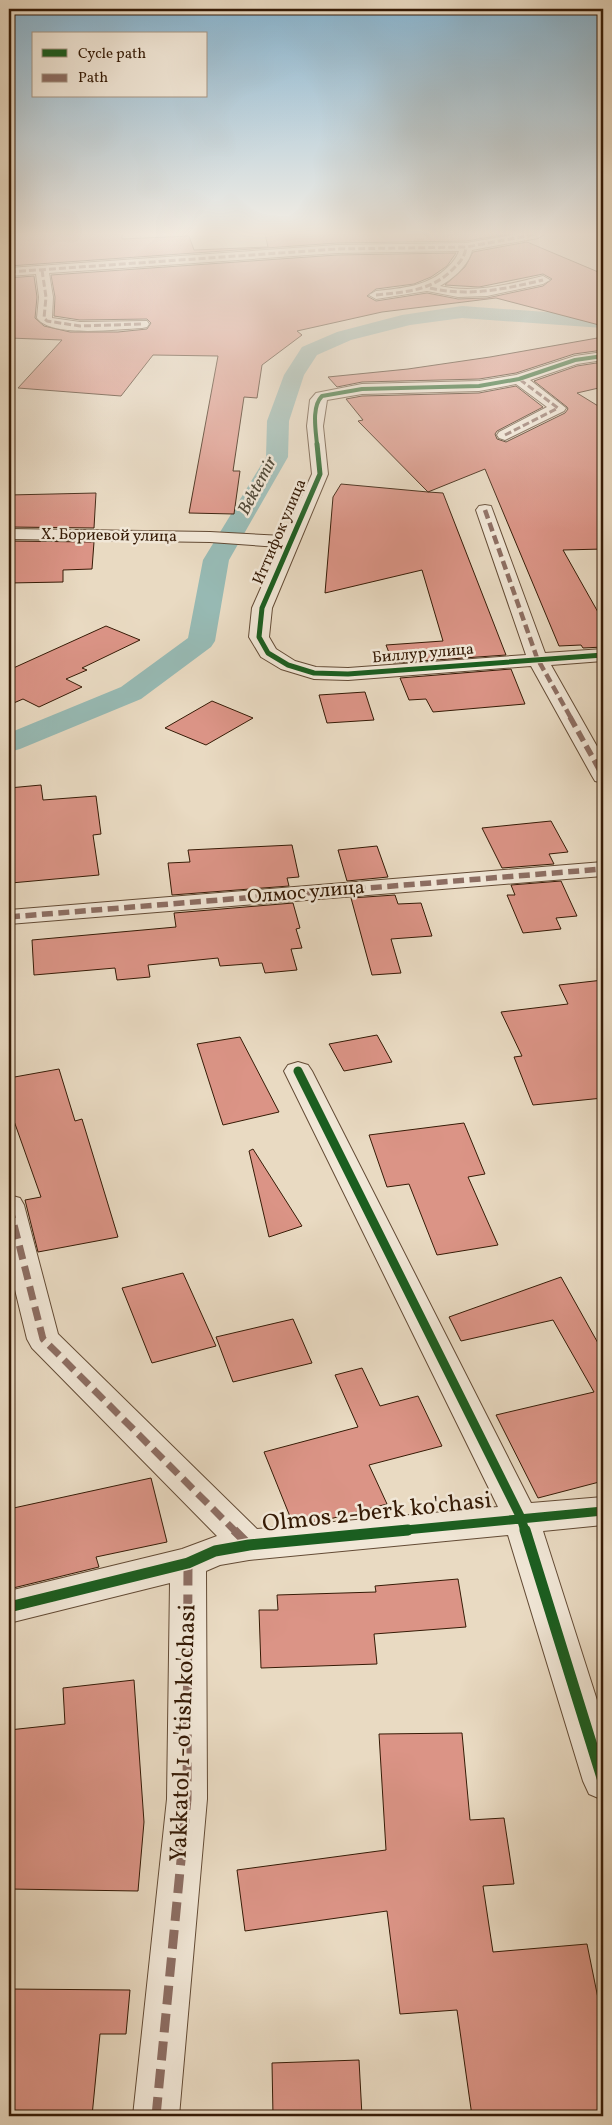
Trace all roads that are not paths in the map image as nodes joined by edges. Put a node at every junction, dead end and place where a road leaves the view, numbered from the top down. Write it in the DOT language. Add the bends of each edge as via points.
graph roads {
  1 [pos="603,356"];
  2 [pos="519,379"];
  3 [pos="505,435"];
  4 [pos="485,510"];
  5 [pos="9,534"];
  6 [pos="290,542"];
  7 [pos="259,637"];
  8 [pos="603,655"];
  9 [pos="537,658"];
  10 [pos="603,776"];
  11 [pos="603,869"];
  12 [pos="9,918"];
  13 [pos="298,1071"];
  14 [pos="9,1205"];
  15 [pos="603,1511"];
  16 [pos="521,1518"];
  17 [pos="249,1545"];
  18 [pos="188,1563"];
  19 [pos="9,1607"];
  20 [pos="603,1780"];
  21 [pos="156,2116"];
  1 -- 2 [label="street, Иттифок улица" via="575,360"];
  2 -- 3 [label="street" via="558,408"];
  2 -- 6 [label="street, Иттифок улица" via="479,386 362,389 322,396 318,400 315,426 320,474"];
  4 -- 9 [label="street"];
  5 -- 6 [label="street, Х. Бориевой улица" via="210,537"];
  6 -- 7 [label="street, Иттифок улица" via="262,608"];
  7 -- 9 [label="street, Биллур улица" via="268,653 288,665 314,673 348,674"];
  8 -- 9 [label="street, Биллур улица"];
  9 -- 10 [label="street"];
  11 -- 12 [label="street, Олмос улица"];
  13 -- 16 [label="street"];
  14 -- 17 [label="street" via="43,1339"];
  15 -- 16 [label="street, Olmos 2-berk ko'chasi"];
  16 -- 17 [label="street, Olmos 2-berk ko'chasi"];
  16 -- 20 [label="street"];
  17 -- 18 [label="street, Olmos 2-berk ko'chasi" via="215,1551"];
  18 -- 19 [label="street"];
  18 -- 21 [label="street, Yakkatol 1-o'tish ko'chasi" via="187,1799"];
}
